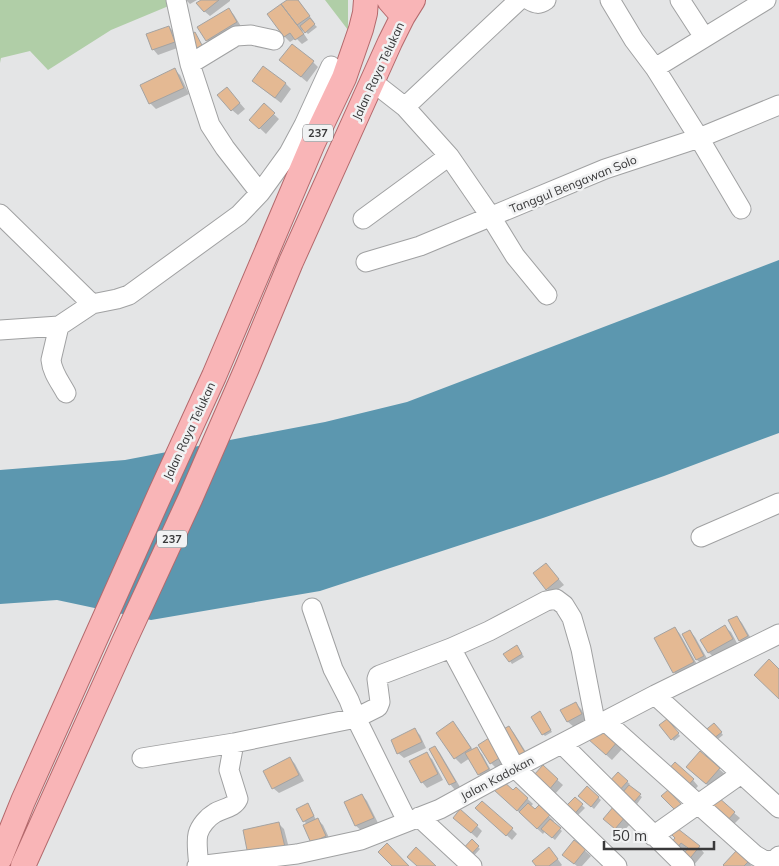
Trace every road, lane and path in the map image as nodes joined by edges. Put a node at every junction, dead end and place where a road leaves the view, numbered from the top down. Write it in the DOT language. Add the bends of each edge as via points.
graph roads {
  1 [pos="176,0"];
  2 [pos="366,0"];
  3 [pos="518,0"];
  4 [pos="529,0"];
  5 [pos="546,0"];
  6 [pos="610,0"];
  7 [pos="680,0"];
  8 [pos="766,0"];
  9 [pos="402,5"];
  10 [pos="704,37"];
  11 [pos="274,40"];
  12 [pos="190,64"];
  13 [pos="331,66"];
  14 [pos="655,68"];
  15 [pos="372,82"];
  16 [pos="405,106"];
  17 [pos="779,106"];
  18 [pos="699,138"];
  19 [pos="449,156"];
  20 [pos="260,193"];
  21 [pos="741,209"];
  22 [pos="0,214"];
  23 [pos="491,217"];
  24 [pos="363,219"];
  25 [pos="366,262"];
  26 [pos="547,295"];
  27 [pos="92,304"];
  28 [pos="60,326"];
  29 [pos="0,330"];
  30 [pos="66,393"];
  31 [pos="779,503"];
  32 [pos="701,537"];
  33 [pos="312,608"];
  34 [pos="779,634"];
  35 [pos="451,648"];
  36 [pos="655,695"];
  37 [pos="356,718"];
  38 [pos="600,724"];
  39 [pos="234,743"];
  40 [pos="562,744"];
  41 [pos="142,758"];
  42 [pos="515,768"];
  43 [pos="741,774"];
  44 [pos="698,804"];
  45 [pos="779,808"];
  46 [pos="413,819"];
  47 [pos="653,836"];
  48 [pos="779,856"];
  49 [pos="0,858"];
  50 [pos="303,860"];
  51 [pos="29,864"];
  52 [pos="206,866"];
  53 [pos="472,866"];
  54 [pos="617,866"];
  55 [pos="684,866"];
  1 -- 12 [label="street"];
  2 -- 49 [label="main road, Jalan Raya Telukan / 237" via="361,29 344,78"];
  3 -- 16 [label="street"];
  4 -- 5 [label="street" via="536,4"];
  6 -- 14 [label="street"];
  7 -- 10 [label="street"];
  8 -- 10 [label="street"];
  9 -- 15 [label="main road, Jalan Raya Telukan / 237"];
  10 -- 14 [label="street"];
  11 -- 12 [label="street" via="251,35 236,36"];
  12 -- 20 [label="street" via="210,124 224,148"];
  13 -- 20 [label="street" via="289,153"];
  14 -- 18 [label="street"];
  15 -- 16 [label="street"];
  15 -- 51 [label="main road, Jalan Raya Telukan / 237" via="190,499 46,814"];
  16 -- 19 [label="street"];
  17 -- 18 [label="street, Tanggul Bengawan Solo"];
  18 -- 21 [label="street"];
  18 -- 23 [label="street, Tanggul Bengawan Solo" via="605,168"];
  19 -- 23 [label="street"];
  19 -- 24 [label="street"];
  20 -- 27 [label="street" via="239,215 129,295"];
  22 -- 27 [label="street"];
  23 -- 25 [label="street, Tanggul Bengawan Solo" via="420,246"];
  23 -- 26 [label="street" via="515,256"];
  27 -- 28 [label="street"];
  28 -- 29 [label="street"];
  28 -- 30 [label="street" via="51,364"];
  31 -- 32 [label="street"];
  33 -- 37 [label="street" via="333,669"];
  34 -- 36 [label="street, Jalan Kadokan"];
  35 -- 37 [label="street" via="378,676 378,707"];
  35 -- 38 [label="street" via="556,599 572,618"];
  35 -- 42 [label="street"];
  36 -- 38 [label="street, Jalan Kadokan"];
  36 -- 43 [label="street"];
  37 -- 39 [label="street"];
  37 -- 46 [label="street"];
  38 -- 40 [label="street, Jalan Kadokan"];
  38 -- 44 [label="street"];
  39 -- 41 [label="street"];
  39 -- 52 [label="street" via="229,770 238,798 231,807 214,813 202,824 197,835"];
  40 -- 42 [label="street, Jalan Kadokan"];
  40 -- 47 [label="street"];
  42 -- 46 [label="street, Jalan Kadokan" via="440,809"];
  42 -- 54 [label="street"];
  43 -- 44 [label="street"];
  43 -- 45 [label="street"];
  44 -- 47 [label="street"];
  44 -- 48 [label="street" via="764,861"];
  46 -- 50 [label="street, Jalan Kadokan"];
  46 -- 53 [label="street"];
  47 -- 55 [label="street"];
  50 -- 52 [label="street, Jalan Kadokan"];
}
